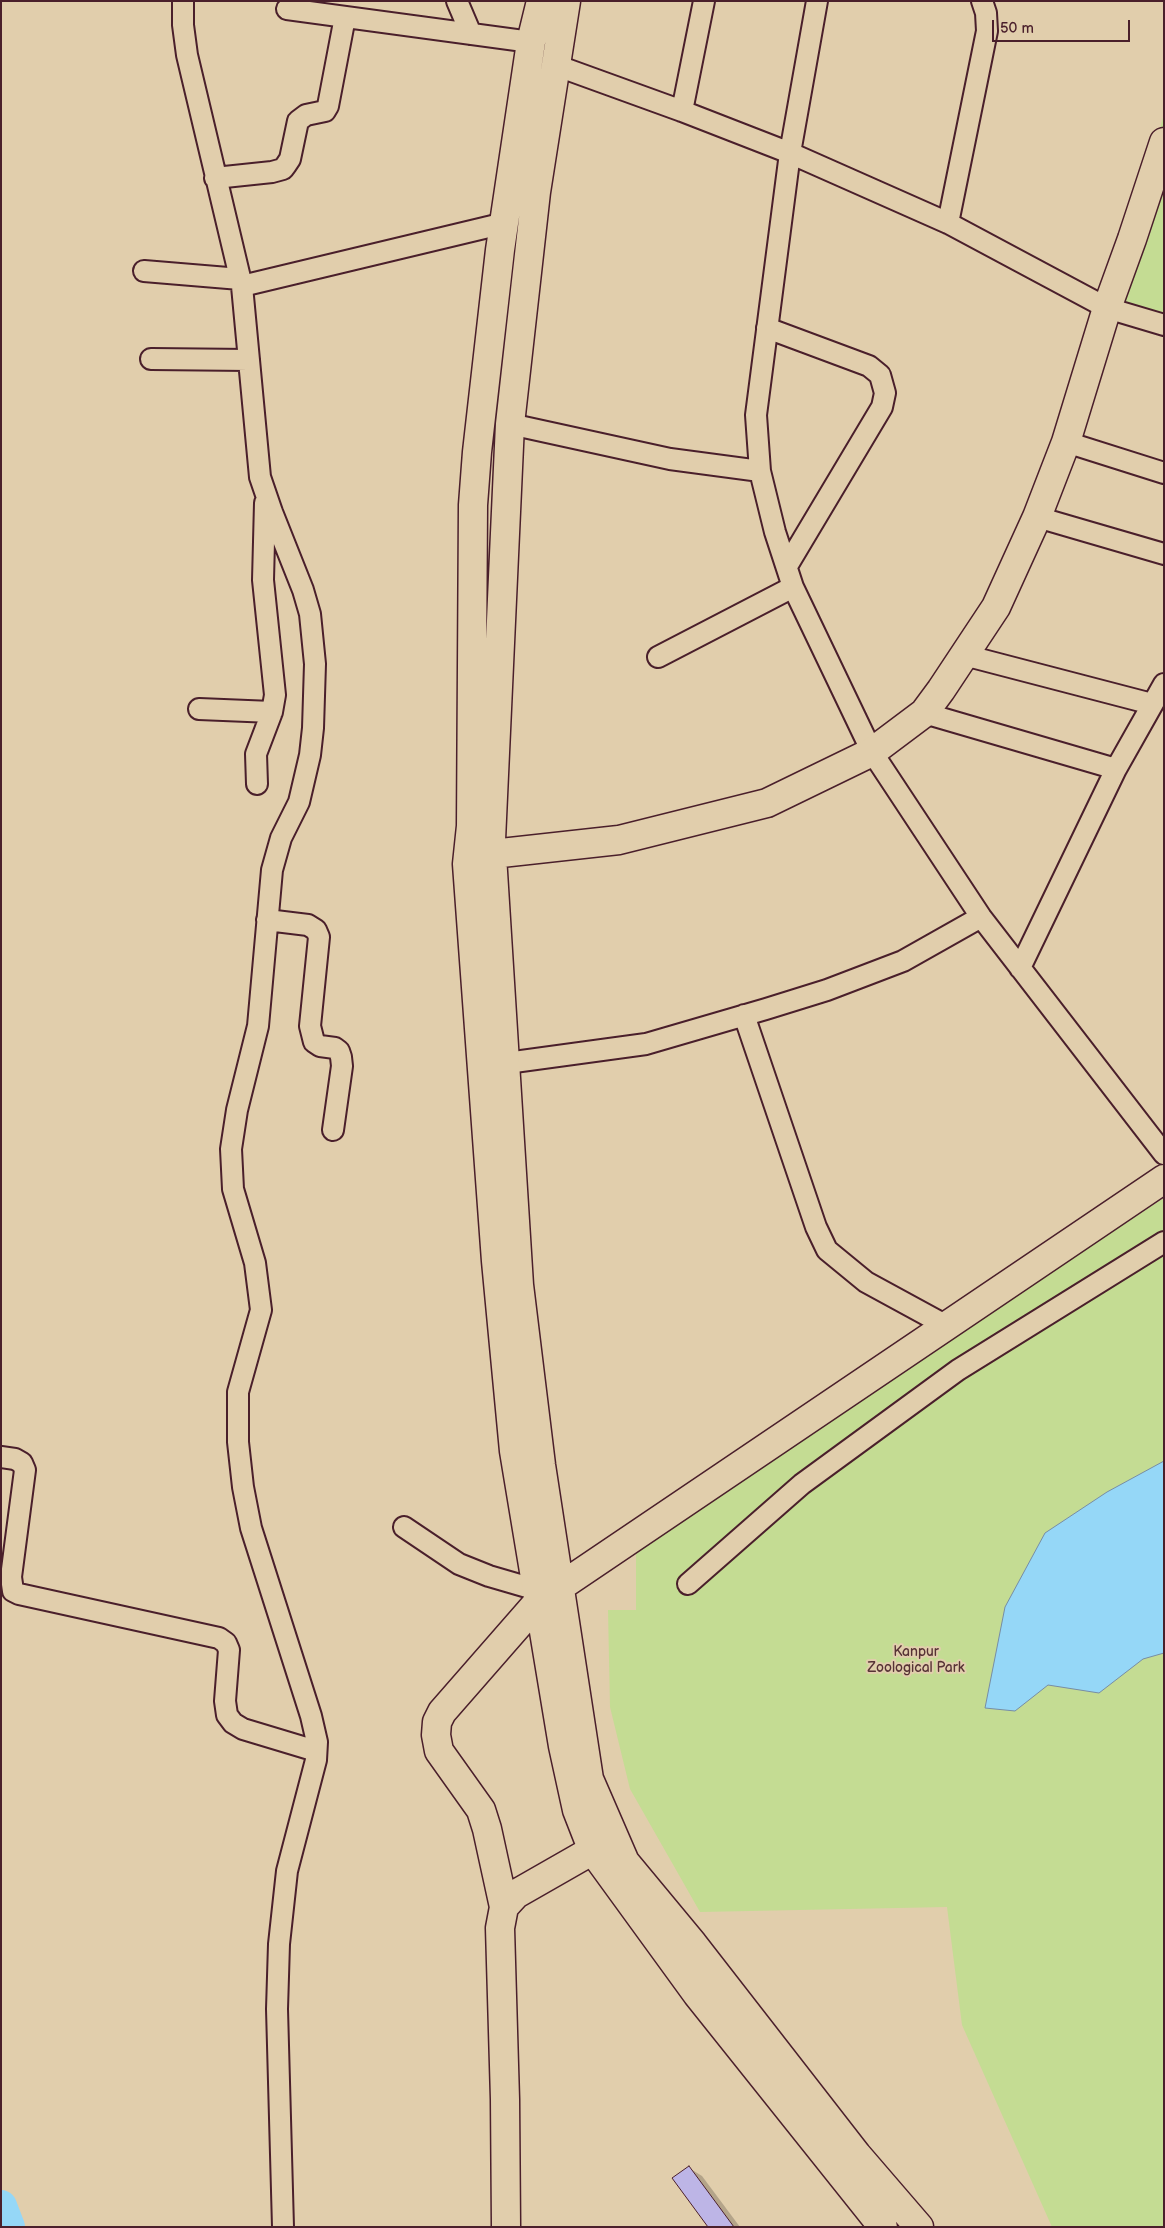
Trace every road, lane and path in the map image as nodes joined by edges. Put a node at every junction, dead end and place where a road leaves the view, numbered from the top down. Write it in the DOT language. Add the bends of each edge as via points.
graph roads {
  1 [pos="184,1"];
  2 [pos="457,1"];
  3 [pos="541,1"];
  4 [pos="566,1"];
  5 [pos="704,1"];
  6 [pos="817,1"];
  7 [pos="982,1"];
  8 [pos="287,9"];
  9 [pos="345,17"];
  10 [pos="471,34"];
  11 [pos="531,42"];
  12 [pos="555,65"];
  13 [pos="682,111"];
  14 [pos="1164,142"];
  15 [pos="790,153"];
  16 [pos="216,178"];
  17 [pos="505,222"];
  18 [pos="948,223"];
  19 [pos="144,271"];
  20 [pos="241,283"];
  21 [pos="1107,308"];
  22 [pos="1164,325"];
  23 [pos="767,328"];
  24 [pos="152,359"];
  25 [pos="249,360"];
  26 [pos="510,424"];
  27 [pos="1066,442"];
  28 [pos="760,471"];
  29 [pos="1164,472"];
  30 [pos="265,494"];
  31 [pos="1038,517"];
  32 [pos="1164,554"];
  33 [pos="786,566"];
  34 [pos="793,587"];
  35 [pos="964,655"];
  36 [pos="658,657"];
  37 [pos="1164,684"];
  38 [pos="1152,704"];
  39 [pos="199,709"];
  40 [pos="272,712"];
  41 [pos="924,713"];
  42 [pos="872,752"];
  43 [pos="1116,769"];
  44 [pos="257,784"];
  45 [pos="480,853"];
  46 [pos="981,917"];
  47 [pos="267,920"];
  48 [pos="1020,968"];
  49 [pos="744,1015"];
  50 [pos="493,1065"];
  51 [pos="333,1130"];
  52 [pos="1164,1154"];
  53 [pos="1164,1179"];
  54 [pos="1164,1242"];
  55 [pos="945,1325"];
  56 [pos="1,1457"];
  57 [pos="404,1527"];
  58 [pos="688,1584"];
  59 [pos="545,1592"];
  60 [pos="316,1751"];
  61 [pos="604,1844"];
  62 [pos="504,1907"];
  63 [pos="876,2225"];
  64 [pos="283,2227"];
  65 [pos="506,2227"];
  66 [pos="919,2227"];
  1 -- 16 [label="street" via="187,56"];
  2 -- 10 [label="street"];
  3 -- 11 [label="main road"];
  4 -- 12 [label="main road"];
  5 -- 13 [label="street"];
  6 -- 15 [label="street"];
  7 -- 18 [label="street" via="987,31"];
  8 -- 9 [label="street"];
  9 -- 10 [label="street"];
  9 -- 16 [label="street" via="328,106 325,111 306,115 298,121 290,159 283,169"];
  10 -- 11 [label="street"];
  11 -- 17 [label="main road"];
  12 -- 13 [label="street"];
  12 -- 26 [label="main road" via="536,192"];
  13 -- 15 [label="street"];
  14 -- 21 [label="main road"];
  15 -- 18 [label="street"];
  15 -- 23 [label="street"];
  16 -- 20 [label="street"];
  17 -- 20 [label="street"];
  17 -- 45 [label="main road" via="476,452 471,826"];
  18 -- 21 [label="street"];
  19 -- 20 [label="street"];
  20 -- 25 [label="street"];
  21 -- 22 [label="street"];
  21 -- 27 [label="main road"];
  23 -- 28 [label="street" via="756,415"];
  23 -- 33 [label="street" via="869,366 880,375 885,393 882,407"];
  24 -- 25 [label="street"];
  25 -- 30 [label="street" via="257,457"];
  26 -- 28 [label="street" via="670,459"];
  26 -- 45 [label="main road"];
  27 -- 29 [label="street"];
  27 -- 31 [label="main road"];
  28 -- 33 [label="street"];
  30 -- 40 [label="street" via="263,580 275,695"];
  30 -- 47 [label="street" via="303,590 310,614 315,664 313,728 305,780 276,854"];
  31 -- 32 [label="street"];
  31 -- 35 [label="main road" via="996,606"];
  33 -- 34 [label="street"];
  34 -- 36 [label="street"];
  34 -- 42 [label="street"];
  35 -- 38 [label="street"];
  35 -- 41 [label="main road"];
  37 -- 38 [label="street"];
  38 -- 43 [label="street"];
  39 -- 40 [label="street"];
  40 -- 44 [label="street" via="256,754"];
  41 -- 42 [label="main road"];
  41 -- 43 [label="street"];
  42 -- 45 [label="main road" via="767,803 619,840"];
  42 -- 46 [label="street"];
  43 -- 48 [label="street"];
  45 -- 50 [label="main road"];
  46 -- 48 [label="street"];
  46 -- 49 [label="street" via="903,961 826,990"];
  47 -- 51 [label="street" via="308,925 316,930 319,937 310,1026 314,1042 335,1048 341,1057"];
  47 -- 60 [label="street" via="258,1026 237,1110 231,1150 234,1189 255,1263 262,1310 238,1392 238,1442 246,1509 311,1716"];
  48 -- 52 [label="street"];
  49 -- 50 [label="street" via="646,1044"];
  49 -- 55 [label="street" via="816,1227 827,1250 866,1282"];
  50 -- 59 [label="main road" via="541,1465"];
  53 -- 55 [label="main road"];
  54 -- 58 [label="street" via="958,1370 802,1484"];
  55 -- 59 [label="main road"];
  56 -- 60 [label="street" via="16,1459 24,1470 11,1577 13,1591 219,1638 229,1650 225,1701 227,1715 233,1723"];
  57 -- 59 [label="street" via="459,1564"];
  59 -- 61 [label="main road"];
  59 -- 62 [label="main road" via="442,1712 437,1722 439,1750 481,1810"];
  60 -- 64 [label="street" via="287,1871 278,1944"];
  61 -- 62 [label="main road" via="516,1894"];
  61 -- 63 [label="main road" via="697,1994"];
  61 -- 66 [label="main road" via="625,1862 693,1944 857,2155"];
  62 -- 65 [label="main road" via="500,1928"];
}
